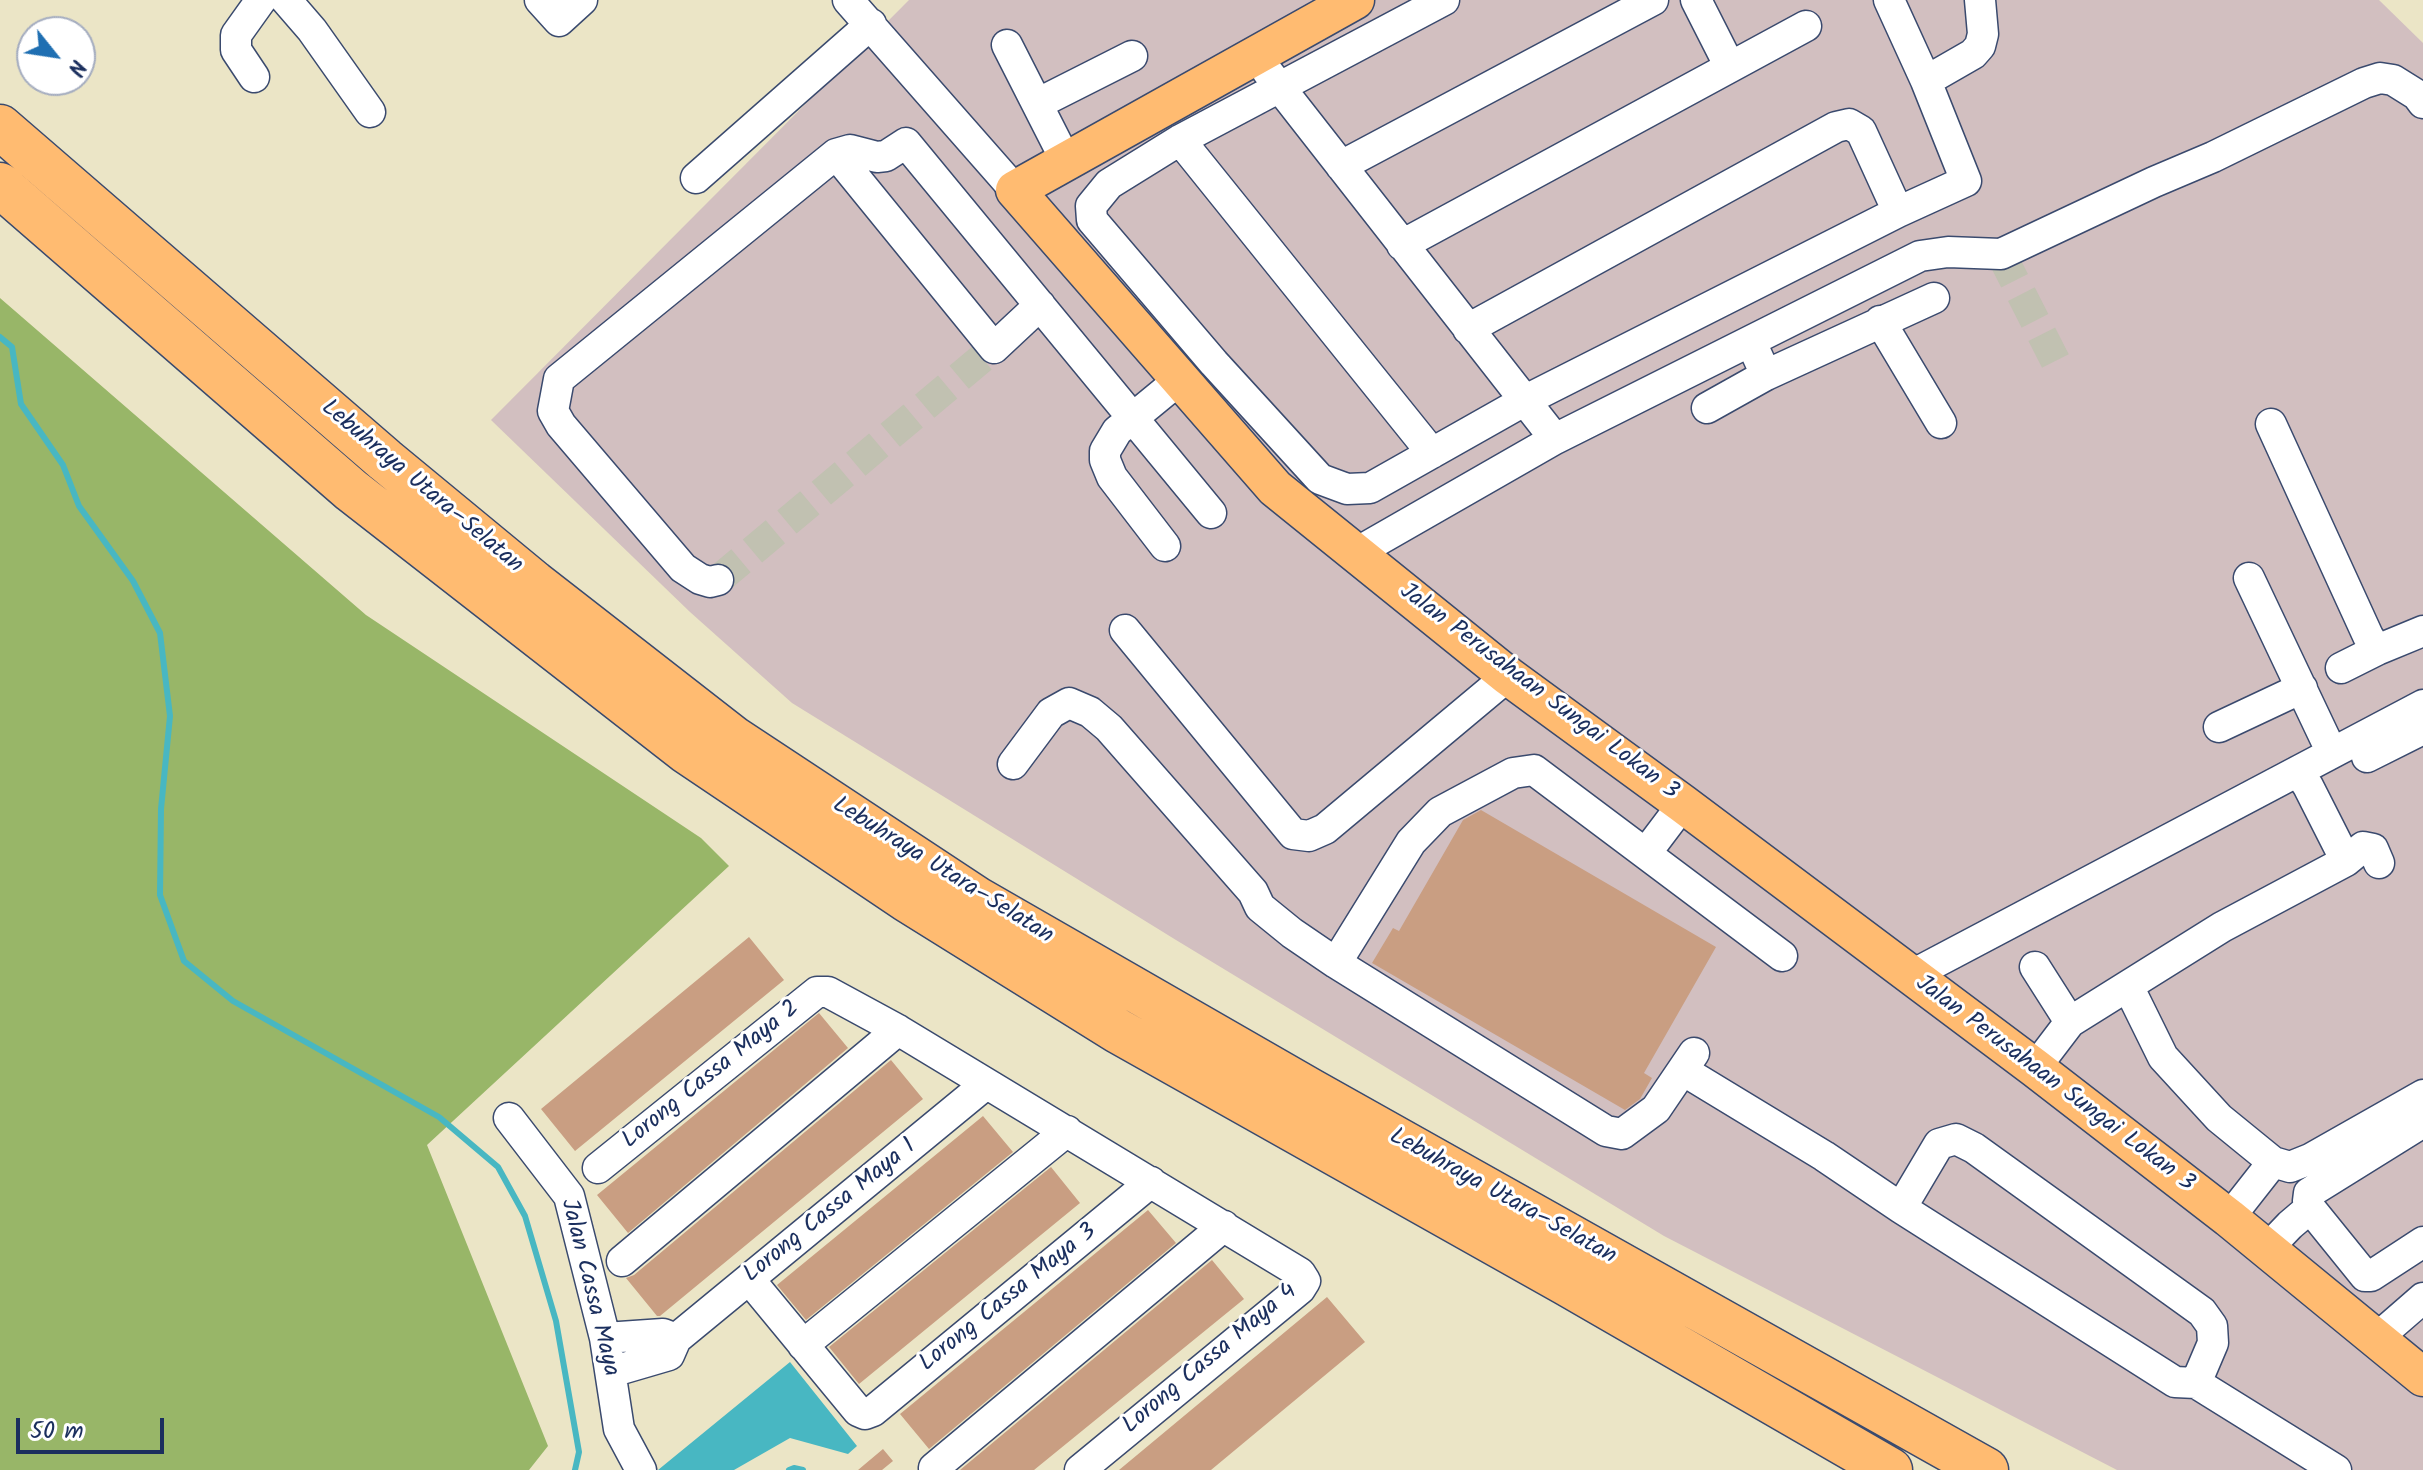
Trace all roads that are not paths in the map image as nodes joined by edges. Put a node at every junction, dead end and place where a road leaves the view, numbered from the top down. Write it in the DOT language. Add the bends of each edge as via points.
graph roads {
  1 [pos="261,0"];
  2 [pos="286,0"];
  3 [pos="540,0"];
  4 [pos="582,0"];
  5 [pos="848,0"];
  6 [pos="1355,0"];
  7 [pos="1444,0"];
  8 [pos="1653,0"];
  9 [pos="1696,0"];
  10 [pos="1889,0"];
  11 [pos="1980,0"];
  12 [pos="871,24"];
  13 [pos="1806,26"];
  14 [pos="1007,45"];
  15 [pos="1132,56"];
  16 [pos="1256,57"];
  17 [pos="1730,67"];
  18 [pos="254,77"];
  19 [pos="1926,81"];
  20 [pos="1279,86"];
  21 [pos="2423,103"];
  22 [pos="1037,104"];
  23 [pos="370,112"];
  24 [pos="947,112"];
  25 [pos="0,127"];
  26 [pos="1180,140"];
  27 [pos="906,143"];
  28 [pos="836,154"];
  29 [pos="1066,161"];
  30 [pos="1341,166"];
  31 [pos="696,178"];
  32 [pos="0,185"];
  33 [pos="1015,190"];
  34 [pos="1904,209"];
  35 [pos="1402,245"];
  36 [pos="1934,298"];
  37 [pos="1040,305"];
  38 [pos="1880,321"];
  39 [pos="1468,329"];
  40 [pos="1751,342"];
  41 [pos="1766,375"];
  42 [pos="1179,380"];
  43 [pos="1524,401"];
  44 [pos="1707,408"];
  45 [pos="1133,417"];
  46 [pos="1941,423"];
  47 [pos="2271,424"];
  48 [pos="1550,433"];
  49 [pos="1432,453"];
  50 [pos="1211,513"];
  51 [pos="1165,546"];
  52 [pos="1356,553"];
  53 [pos="2249,578"];
  54 [pos="718,580"];
  55 [pos="1125,630"];
  56 [pos="2423,631"];
  57 [pos="2377,650"];
  58 [pos="2341,668"];
  59 [pos="1508,676"];
  60 [pos="2302,688"];
  61 [pos="2423,705"];
  62 [pos="2219,727"];
  63 [pos="2423,729"];
  64 [pos="2332,753"];
  65 [pos="1013,764"];
  66 [pos="2303,778"];
  67 [pos="1683,804"];
  68 [pos="1646,853"];
  69 [pos="2346,861"];
  70 [pos="2379,863"];
  71 [pos="2079,907"];
  72 [pos="1782,956"];
  73 [pos="1336,963"];
  74 [pos="2035,967"];
  75 [pos="1910,976"];
  76 [pos="2128,986"];
  77 [pos="2070,1022"];
  78 [pos="898,1030"];
  79 [pos="2035,1068"];
  80 [pos="986,1084"];
  81 [pos="2423,1095"];
  82 [pos="509,1118"];
  83 [pos="2423,1122"];
  84 [pos="1067,1131"];
  85 [pos="2273,1162"];
  86 [pos="598,1168"];
  87 [pos="1151,1182"];
  88 [pos="1901,1208"];
  89 [pos="2310,1208"];
  90 [pos="2229,1218"];
  91 [pos="1224,1226"];
  92 [pos="2423,1242"];
  93 [pos="2268,1248"];
  94 [pos="622,1261"];
  95 [pos="749,1279"];
  96 [pos="2423,1298"];
  97 [pos="605,1338"];
  98 [pos="2377,1338"];
  99 [pos="676,1339"];
  100 [pos="803,1345"];
  101 [pos="611,1372"];
  102 [pos="2423,1377"];
  103 [pos="2196,1383"];
  104 [pos="934,1468"];
  105 [pos="641,1470"];
  106 [pos="1080,1470"];
  107 [pos="1890,1470"];
  108 [pos="1986,1470"];
  109 [pos="2336,1470"];
  1 -- 18 [label="street" via="236,35 236,50"];
  2 -- 23 [label="street"];
  3 -- 4 [label="street" via="559,21"];
  5 -- 12 [label="street"];
  6 -- 16 [label="main road"];
  7 -- 20 [label="street"];
  8 -- 30 [label="street"];
  9 -- 17 [label="street"];
  10 -- 19 [label="street"];
  11 -- 19 [label="street" via="1980,46"];
  12 -- 24 [label="street"];
  12 -- 31 [label="street"];
  13 -- 17 [label="street"];
  14 -- 22 [label="street"];
  15 -- 22 [label="street"];
  16 -- 20 [label="street"];
  16 -- 29 [label="main road"];
  17 -- 35 [label="street"];
  19 -- 34 [label="street" via="1966,181"];
  20 -- 26 [label="street"];
  20 -- 30 [label="street"];
  21 -- 40 [label="street" via="2393,80 2364,83 2001,254 1920,256"];
  22 -- 29 [label="street"];
  24 -- 27 [label="street"];
  24 -- 33 [label="street"];
  25 -- 108 [label="highway, Lebuhraya Utara–Selatan" via="385,460 733,738 977,899"];
  26 -- 49 [label="street"];
  26 -- 49 [label="street" via="1109,184 1091,206 1092,220 1320,479 1347,489 1370,488"];
  27 -- 28 [label="street" via="886,156 850,150"];
  27 -- 37 [label="street"];
  28 -- 37 [label="street" via="994,348"];
  28 -- 54 [label="street" via="559,379 553,411 561,425 683,568 700,579"];
  29 -- 33 [label="main road"];
  30 -- 35 [label="street"];
  32 -- 107 [label="highway, Lebuhraya Utara–Selatan" via="351,490 686,751 906,899 1118,1031"];
  33 -- 42 [label="main road, Jalan Perusahaan Sungai Lokan 3"];
  34 -- 39 [label="street" via="1861,131 1849,124 1836,127"];
  34 -- 43 [label="street"];
  35 -- 39 [label="street"];
  36 -- 38 [label="street"];
  37 -- 45 [label="street"];
  38 -- 41 [label="street"];
  38 -- 46 [label="street"];
  39 -- 43 [label="street"];
  40 -- 41 [label="street"];
  40 -- 48 [label="street"];
  41 -- 44 [label="street"];
  42 -- 45 [label="street"];
  42 -- 52 [label="main road, Jalan Perusahaan Sungai Lokan 3" via="1275,488"];
  43 -- 48 [label="street"];
  43 -- 49 [label="street"];
  45 -- 50 [label="street"];
  45 -- 51 [label="street" via="1117,431 1105,460"];
  47 -- 57 [label="street"];
  48 -- 52 [label="street"];
  52 -- 59 [label="main road, Jalan Perusahaan Sungai Lokan 3"];
  53 -- 60 [label="street"];
  55 -- 59 [label="street" via="1293,834 1309,836 1325,829"];
  56 -- 57 [label="street"];
  57 -- 58 [label="street"];
  59 -- 67 [label="main road, Jalan Perusahaan Sungai Lokan 3"];
  60 -- 62 [label="street"];
  60 -- 64 [label="street"];
  61 -- 64 [label="street"];
  63 -- 66 [label="street"];
  64 -- 66 [label="street"];
  65 -- 73 [label="street" via="1051,713 1069,703 1090,712 1253,892 1260,907"];
  66 -- 69 [label="street"];
  66 -- 71 [label="street"];
  66 -- 75 [label="street"];
  67 -- 68 [label="street"];
  67 -- 75 [label="main road, Jalan Perusahaan Sungai Lokan 3"];
  68 -- 72 [label="street"];
  68 -- 73 [label="street" via="1534,770 1513,773 1440,812 1411,842"];
  69 -- 70 [label="street" via="2363,847 2373,849"];
  69 -- 76 [label="street" via="2222,927"];
  73 -- 88 [label="street" via="1606,1131 1622,1134 1634,1128 1656,1109 1689,1062"];
  74 -- 77 [label="street"];
  75 -- 79 [label="main road, Jalan Perusahaan Sungai Lokan 3"];
  76 -- 77 [label="street"];
  76 -- 85 [label="street" via="2163,1057 2219,1118"];
  77 -- 79 [label="street"];
  78 -- 80 [label="street"];
  78 -- 86 [label="street, Lorong Cassa Maya 2" via="828,992 817,992"];
  78 -- 94 [label="street"];
  79 -- 90 [label="main road, Jalan Perusahaan Sungai Lokan 3"];
  80 -- 84 [label="street"];
  80 -- 95 [label="street, Lorong Cassa Maya 1"];
  81 -- 85 [label="street" via="2310,1159 2290,1167"];
  82 -- 97 [label="street, Jalan Cassa Maya" via="569,1196"];
  83 -- 89 [label="street" via="2309,1193"];
  84 -- 87 [label="street"];
  84 -- 100 [label="street"];
  85 -- 90 [label="street"];
  87 -- 91 [label="street"];
  87 -- 100 [label="street, Lorong Cassa Maya 3" via="873,1411 858,1411"];
  88 -- 103 [label="street" via="2175,1382"];
  88 -- 103 [label="street" via="1939,1144 1956,1139 1974,1148 2202,1312 2212,1326 2213,1343"];
  89 -- 92 [label="street" via="2365,1276"];
  89 -- 93 [label="street"];
  90 -- 93 [label="main road, Jalan Perusahaan Sungai Lokan 3"];
  91 -- 104 [label="street"];
  91 -- 106 [label="street, Lorong Cassa Maya 4" via="1305,1281"];
  93 -- 98 [label="main road, Jalan Perusahaan Sungai Lokan 3"];
  95 -- 99 [label="street, Lorong Cassa Maya 1"];
  95 -- 100 [label="street"];
  96 -- 98 [label="street"];
  97 -- 99 [label="street" via="663,1334"];
  97 -- 101 [label="street, Jalan Cassa Maya"];
  98 -- 102 [label="main road, Jalan Perusahaan Sungai Lokan 3"];
  99 -- 101 [label="street, Lorong Cassa Maya 1" via="669,1355"];
  101 -- 105 [label="street, Jalan Cassa Maya" via="619,1429"];
  103 -- 109 [label="street"];
}
